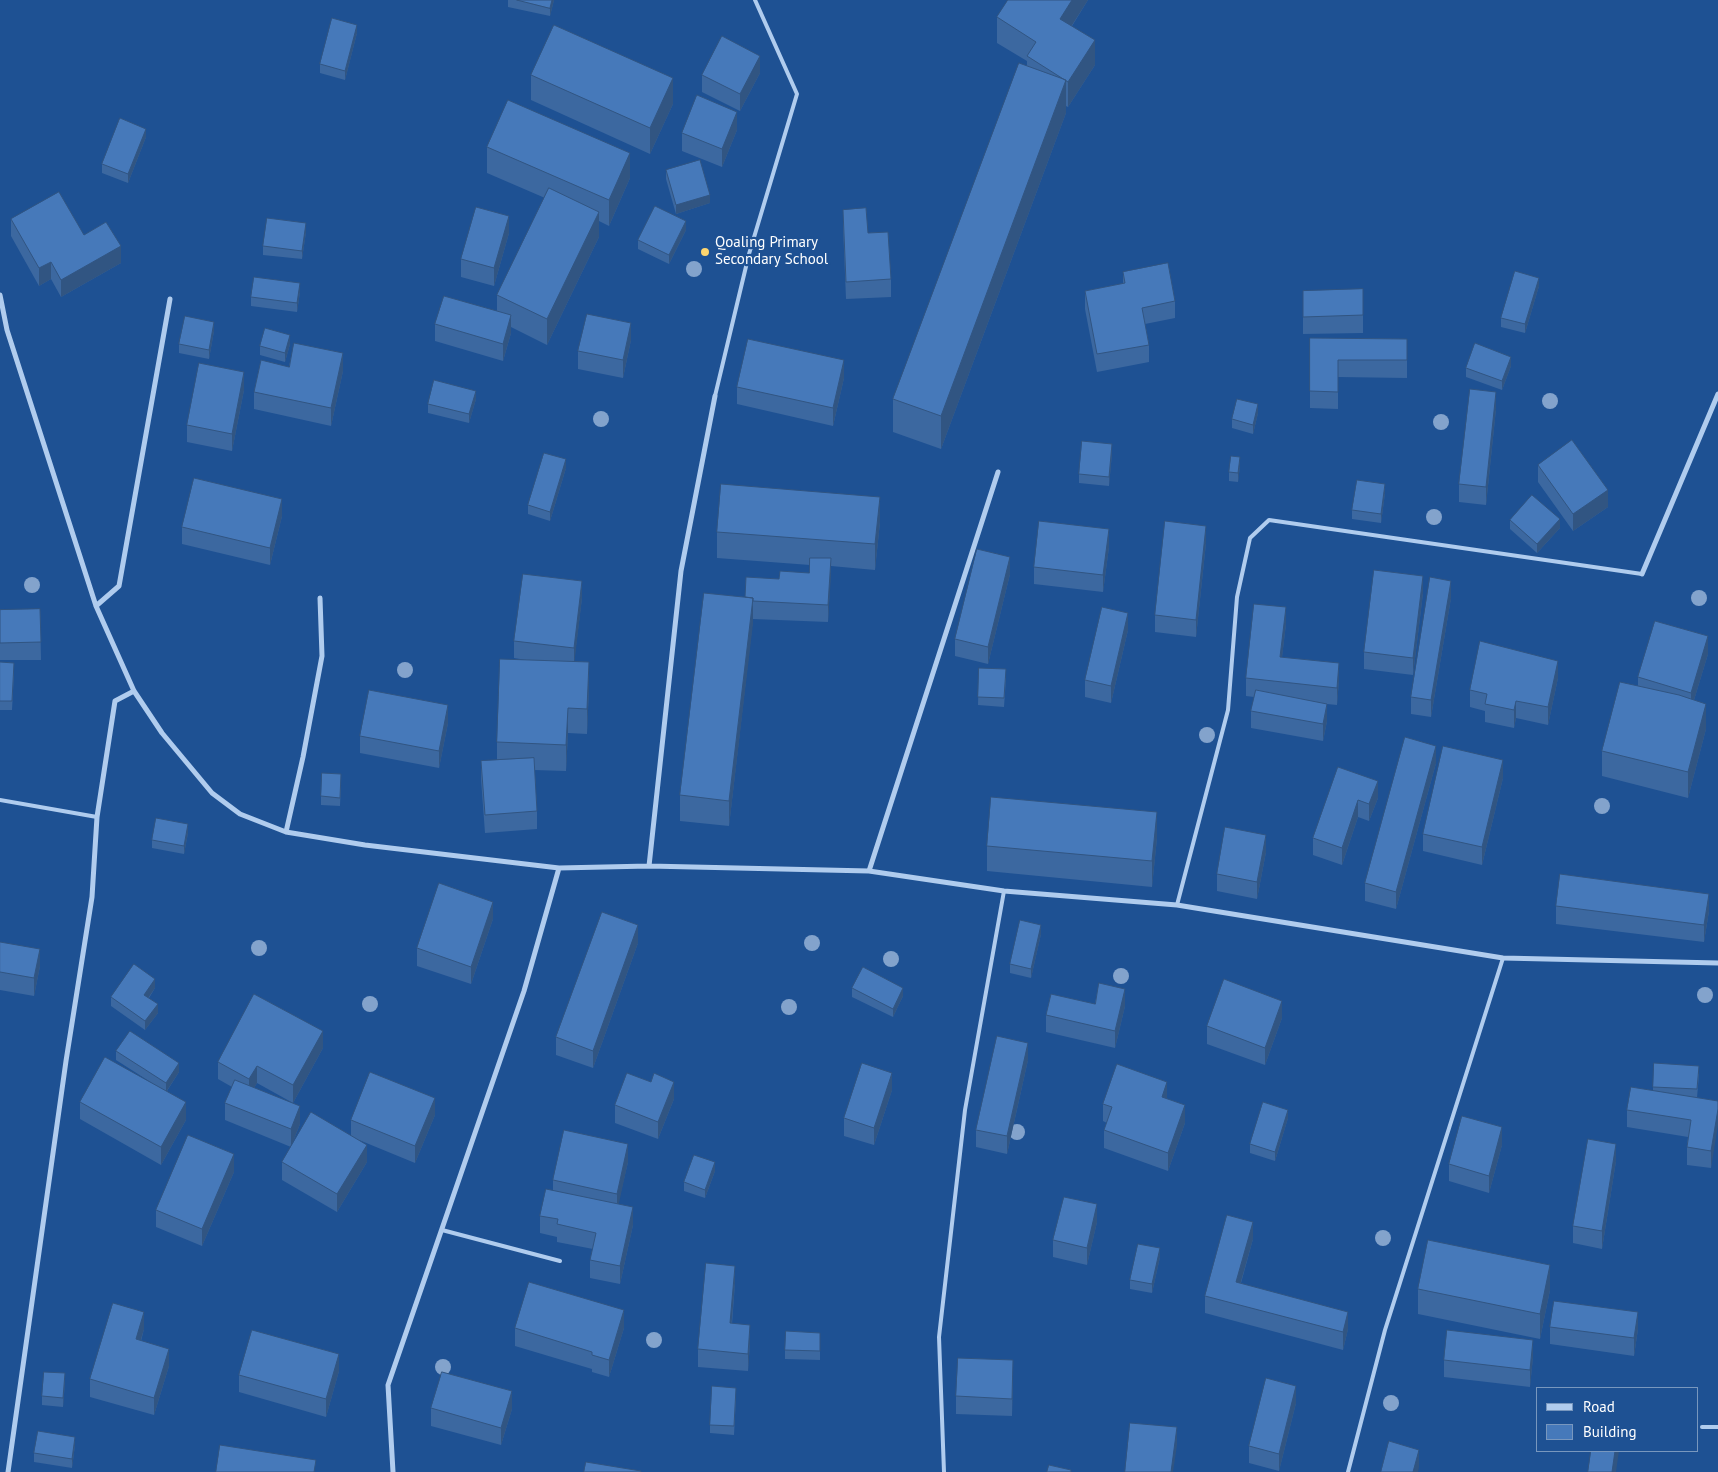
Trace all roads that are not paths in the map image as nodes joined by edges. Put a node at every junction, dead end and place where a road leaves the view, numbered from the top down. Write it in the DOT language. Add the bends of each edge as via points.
graph roads {
  1 [pos="755,0"];
  2 [pos="0,294"];
  3 [pos="170,299"];
  4 [pos="1718,394"];
  5 [pos="715,396"];
  6 [pos="998,472"];
  7 [pos="1642,574"];
  8 [pos="320,598"];
  9 [pos="96,606"];
  10 [pos="134,691"];
  11 [pos="0,800"];
  12 [pos="98,817"];
  13 [pos="286,832"];
  14 [pos="650,866"];
  15 [pos="559,868"];
  16 [pos="869,871"];
  17 [pos="1004,890"];
  18 [pos="1177,905"];
  19 [pos="1503,958"];
  20 [pos="1718,962"];
  21 [pos="442,1230"];
  22 [pos="560,1261"];
  23 [pos="1702,1427"];
  24 [pos="1718,1427"];
  25 [pos="8,1472"];
  26 [pos="393,1472"];
  27 [pos="944,1472"];
  28 [pos="1348,1472"];
  1 -- 5 [label="lane" via="797,94 749,254"];
  2 -- 9 [label="street" via="7,330"];
  3 -- 9 [label="street" via="119,586"];
  4 -- 7 [label="street"];
  5 -- 14 [label="street" via="681,571"];
  6 -- 16 [label="street"];
  7 -- 18 [label="lane" via="1269,520 1250,538 1237,597 1228,710"];
  8 -- 13 [label="street" via="322,656"];
  9 -- 10 [label="street"];
  10 -- 12 [label="street" via="115,701"];
  10 -- 13 [label="street" via="162,733 212,793 240,814"];
  11 -- 12 [label="lane"];
  12 -- 25 [label="street" via="92,897"];
  13 -- 15 [label="street" via="365,845"];
  14 -- 15 [label="street"];
  14 -- 16 [label="street"];
  15 -- 21 [label="street" via="524,991"];
  16 -- 17 [label="street"];
  17 -- 18 [label="street"];
  17 -- 27 [label="lane" via="965,1110 939,1337"];
  18 -- 19 [label="street"];
  19 -- 20 [label="street"];
  19 -- 28 [label="lane" via="1385,1330"];
  21 -- 22 [label="lane"];
  21 -- 26 [label="street" via="388,1385"];
  23 -- 24 [label="lane"];
}
